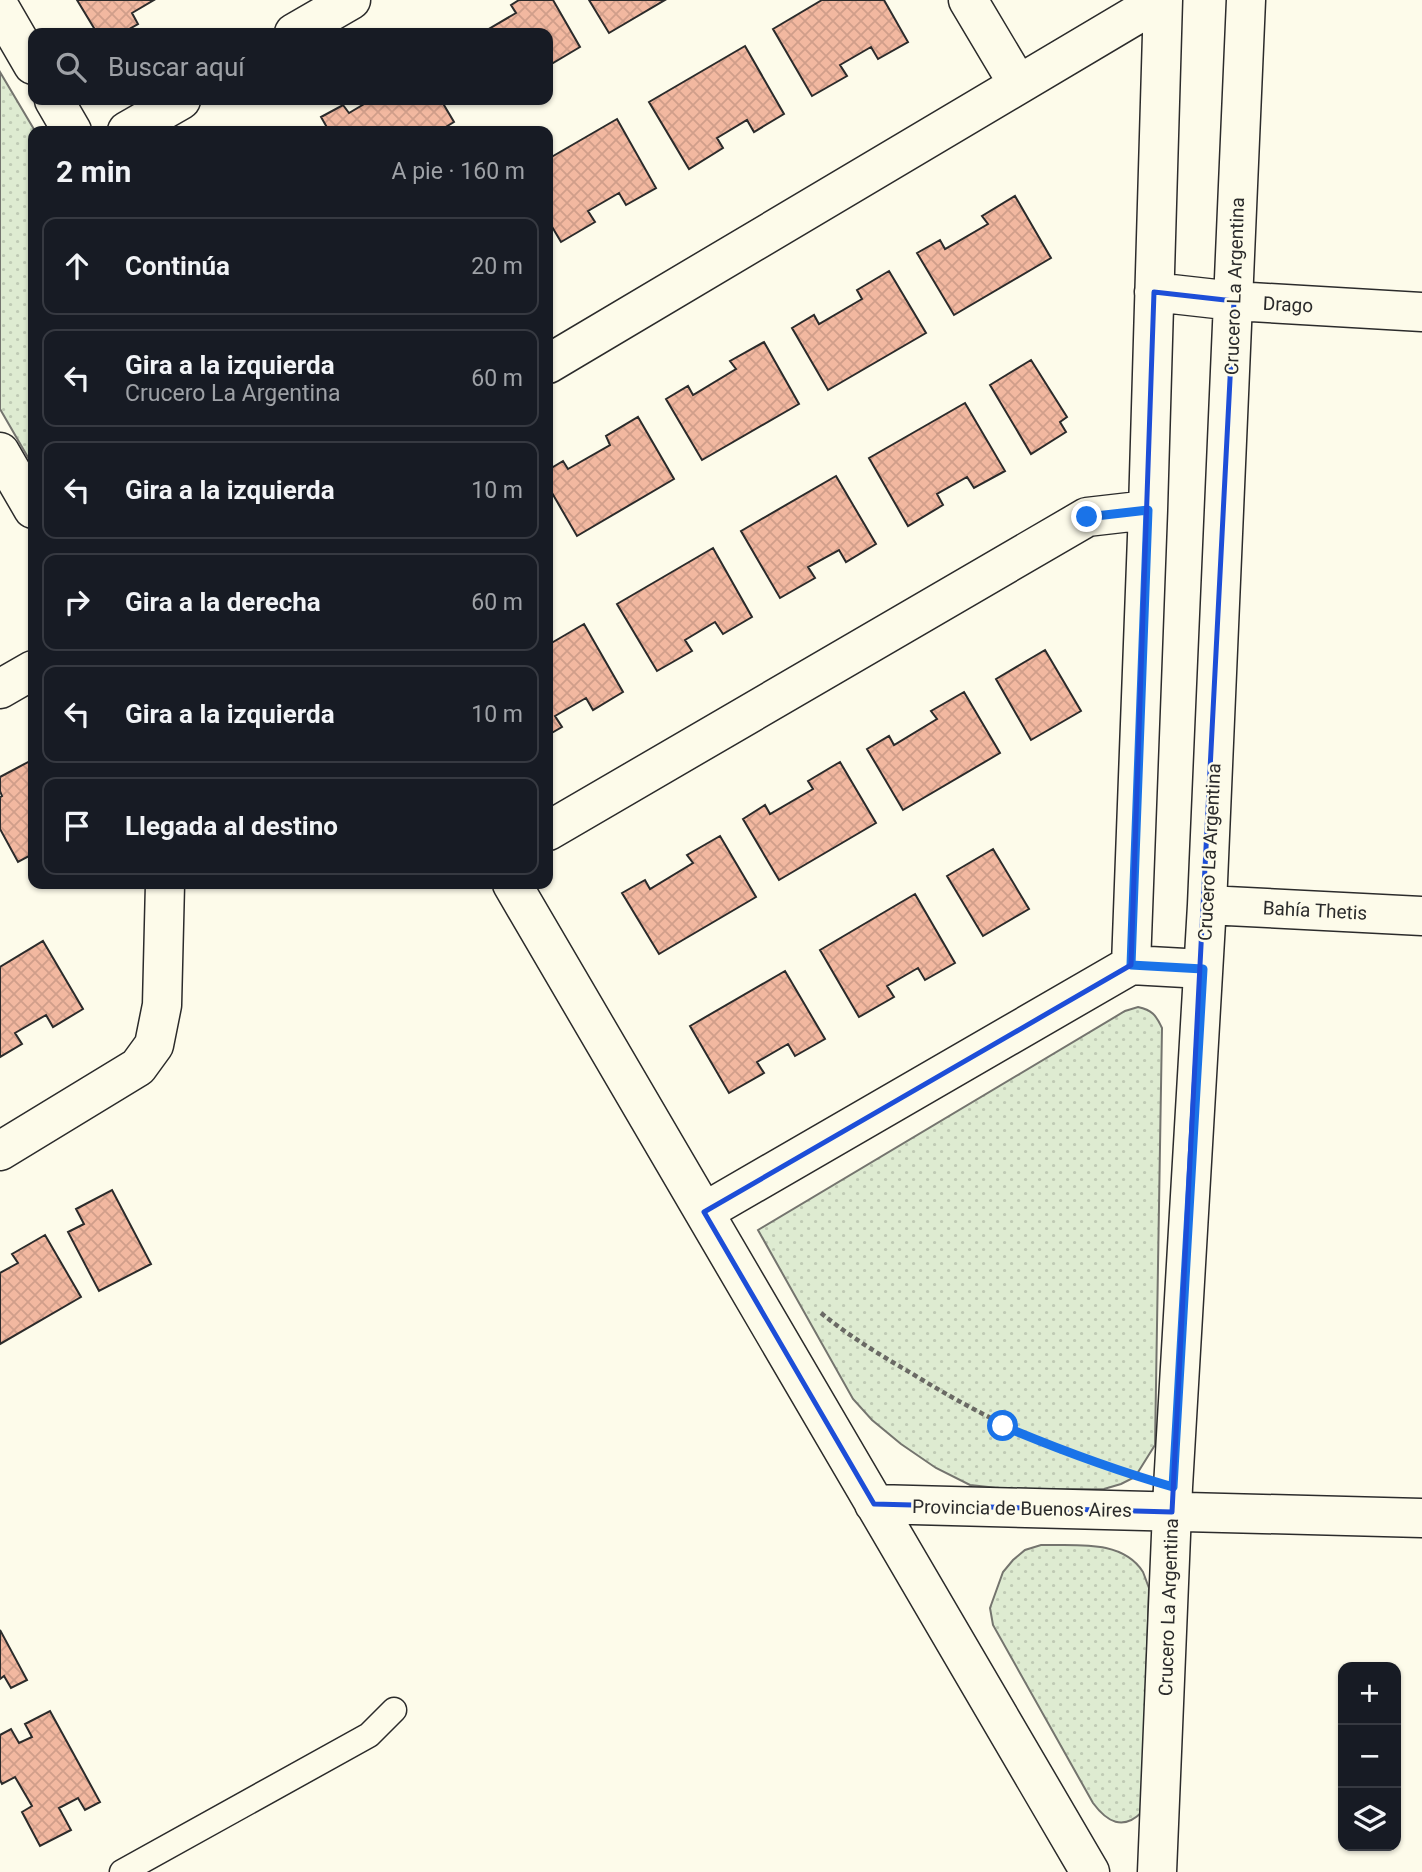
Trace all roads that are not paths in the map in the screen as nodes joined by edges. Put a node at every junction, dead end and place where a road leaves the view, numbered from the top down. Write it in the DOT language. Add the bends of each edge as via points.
graph roads {
  1 [pos="351,0"];
  2 [pos="968,0"];
  3 [pos="1162,0"];
  4 [pos="1246,0"];
  5 [pos="0,8"];
  6 [pos="303,28"];
  7 [pos="28,56"];
  8 [pos="1017,84"];
  9 [pos="57,105"];
  10 [pos="172,105"];
  11 [pos="69,126"];
  12 [pos="136,126"];
  13 [pos="1154,292"];
  14 [pos="1234,301"];
  15 [pos="1422,312"];
  16 [pos="553,361"];
  17 [pos="0,452"];
  18 [pos="28,500"];
  19 [pos="1148,510"];
  20 [pos="28,673"];
  21 [pos="0,689"];
  22 [pos="553,828"];
  23 [pos="165,889"];
  24 [pos="515,889"];
  25 [pos="1207,905"];
  26 [pos="1422,916"];
  27 [pos="1131,965"];
  28 [pos="1203,969"];
  29 [pos="0,1151"];
  30 [pos="704,1212"];
  31 [pos="874,1504"];
  32 [pos="1172,1512"];
  33 [pos="1422,1518"];
  34 [pos="394,1710"];
  35 [pos="122,1872"];
  36 [pos="1090,1872"];
  37 [pos="1157,1872"];
  1 -- 6 [label="street"];
  2 -- 8 [label="street"];
  3 -- 8 [label="street"];
  3 -- 13 [label="street"];
  4 -- 14 [label="street, Crucero La Argentina"];
  5 -- 7 [label="street"];
  8 -- 16 [label="street"];
  9 -- 11 [label="street"];
  10 -- 12 [label="street"];
  13 -- 14 [label="street, Drago"];
  13 -- 19 [label="street"];
  14 -- 15 [label="street, Drago"];
  14 -- 25 [label="street, Crucero La Argentina"];
  17 -- 18 [label="street"];
  19 -- 22 [label="street" via="1087,517"];
  19 -- 27 [label="street"];
  20 -- 21 [label="street"];
  23 -- 29 [label="street" via="162,1005 154,1045 138,1067"];
  24 -- 30 [label="street"];
  25 -- 26 [label="street, Bahía Thetis"];
  25 -- 28 [label="street, Crucero La Argentina"];
  27 -- 28 [label="street"];
  27 -- 30 [label="street"];
  28 -- 32 [label="street, Crucero La Argentina"];
  30 -- 31 [label="street"];
  31 -- 32 [label="street, Provincia de Buenos Aires"];
  31 -- 36 [label="street"];
  32 -- 33 [label="street, Provincia de Buenos Aires"];
  32 -- 37 [label="street, Crucero La Argentina"];
  34 -- 35 [label="lane" via="369,1735"];
}
